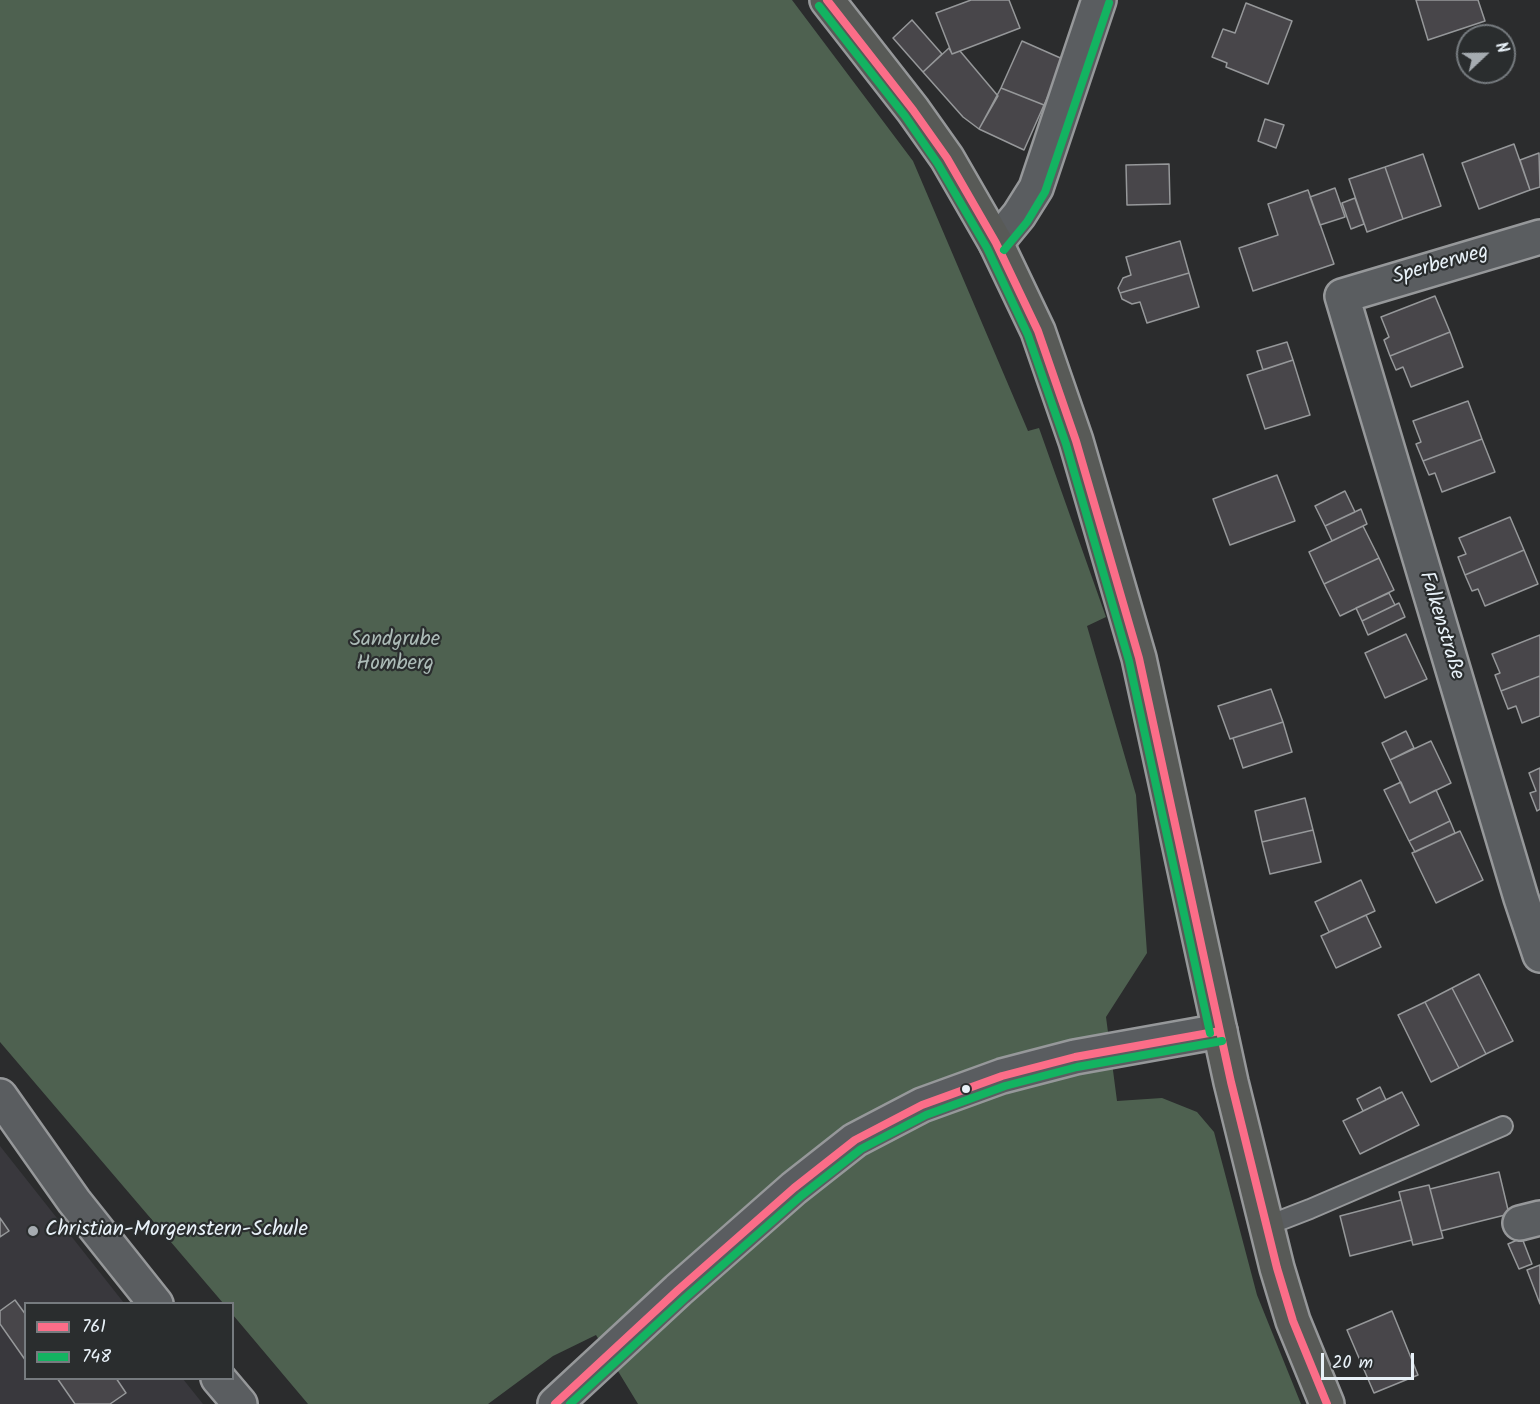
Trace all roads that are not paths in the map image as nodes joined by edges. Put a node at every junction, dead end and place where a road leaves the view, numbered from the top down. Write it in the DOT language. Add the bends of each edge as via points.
graph roads {
  1 [pos="827,0"];
  2 [pos="1099,0"];
  3 [pos="1540,237"];
  4 [pos="996,243"];
  5 [pos="1342,296"];
  6 [pos="1540,955"];
  7 [pos="1220,1031"];
  8 [pos="0,1096"];
  9 [pos="1503,1126"];
  10 [pos="1266,1226"];
  11 [pos="154,1302"];
  12 [pos="220,1380"];
  13 [pos="240,1404"];
  14 [pos="555,1404"];
  15 [pos="1327,1404"];
  1 -- 4 [label="main road" via="914,110"];
  2 -- 4 [label="street" via="1036,188"];
  3 -- 5 [label="street, Sperberweg"];
  4 -- 7 [label="main road" via="1038,331 1117,579 1139,658"];
  5 -- 6 [label="street, Falkenstraße"];
  7 -- 10 [label="main road"];
  7 -- 14 [label="street" via="1075,1057 1002,1076 922,1105 855,1140 785,1195"];
  8 -- 11 [label="street" via="74,1201"];
  9 -- 10 [label="lane"];
  10 -- 15 [label="main road" via="1293,1321"];
  12 -- 13 [label="street"];
}
